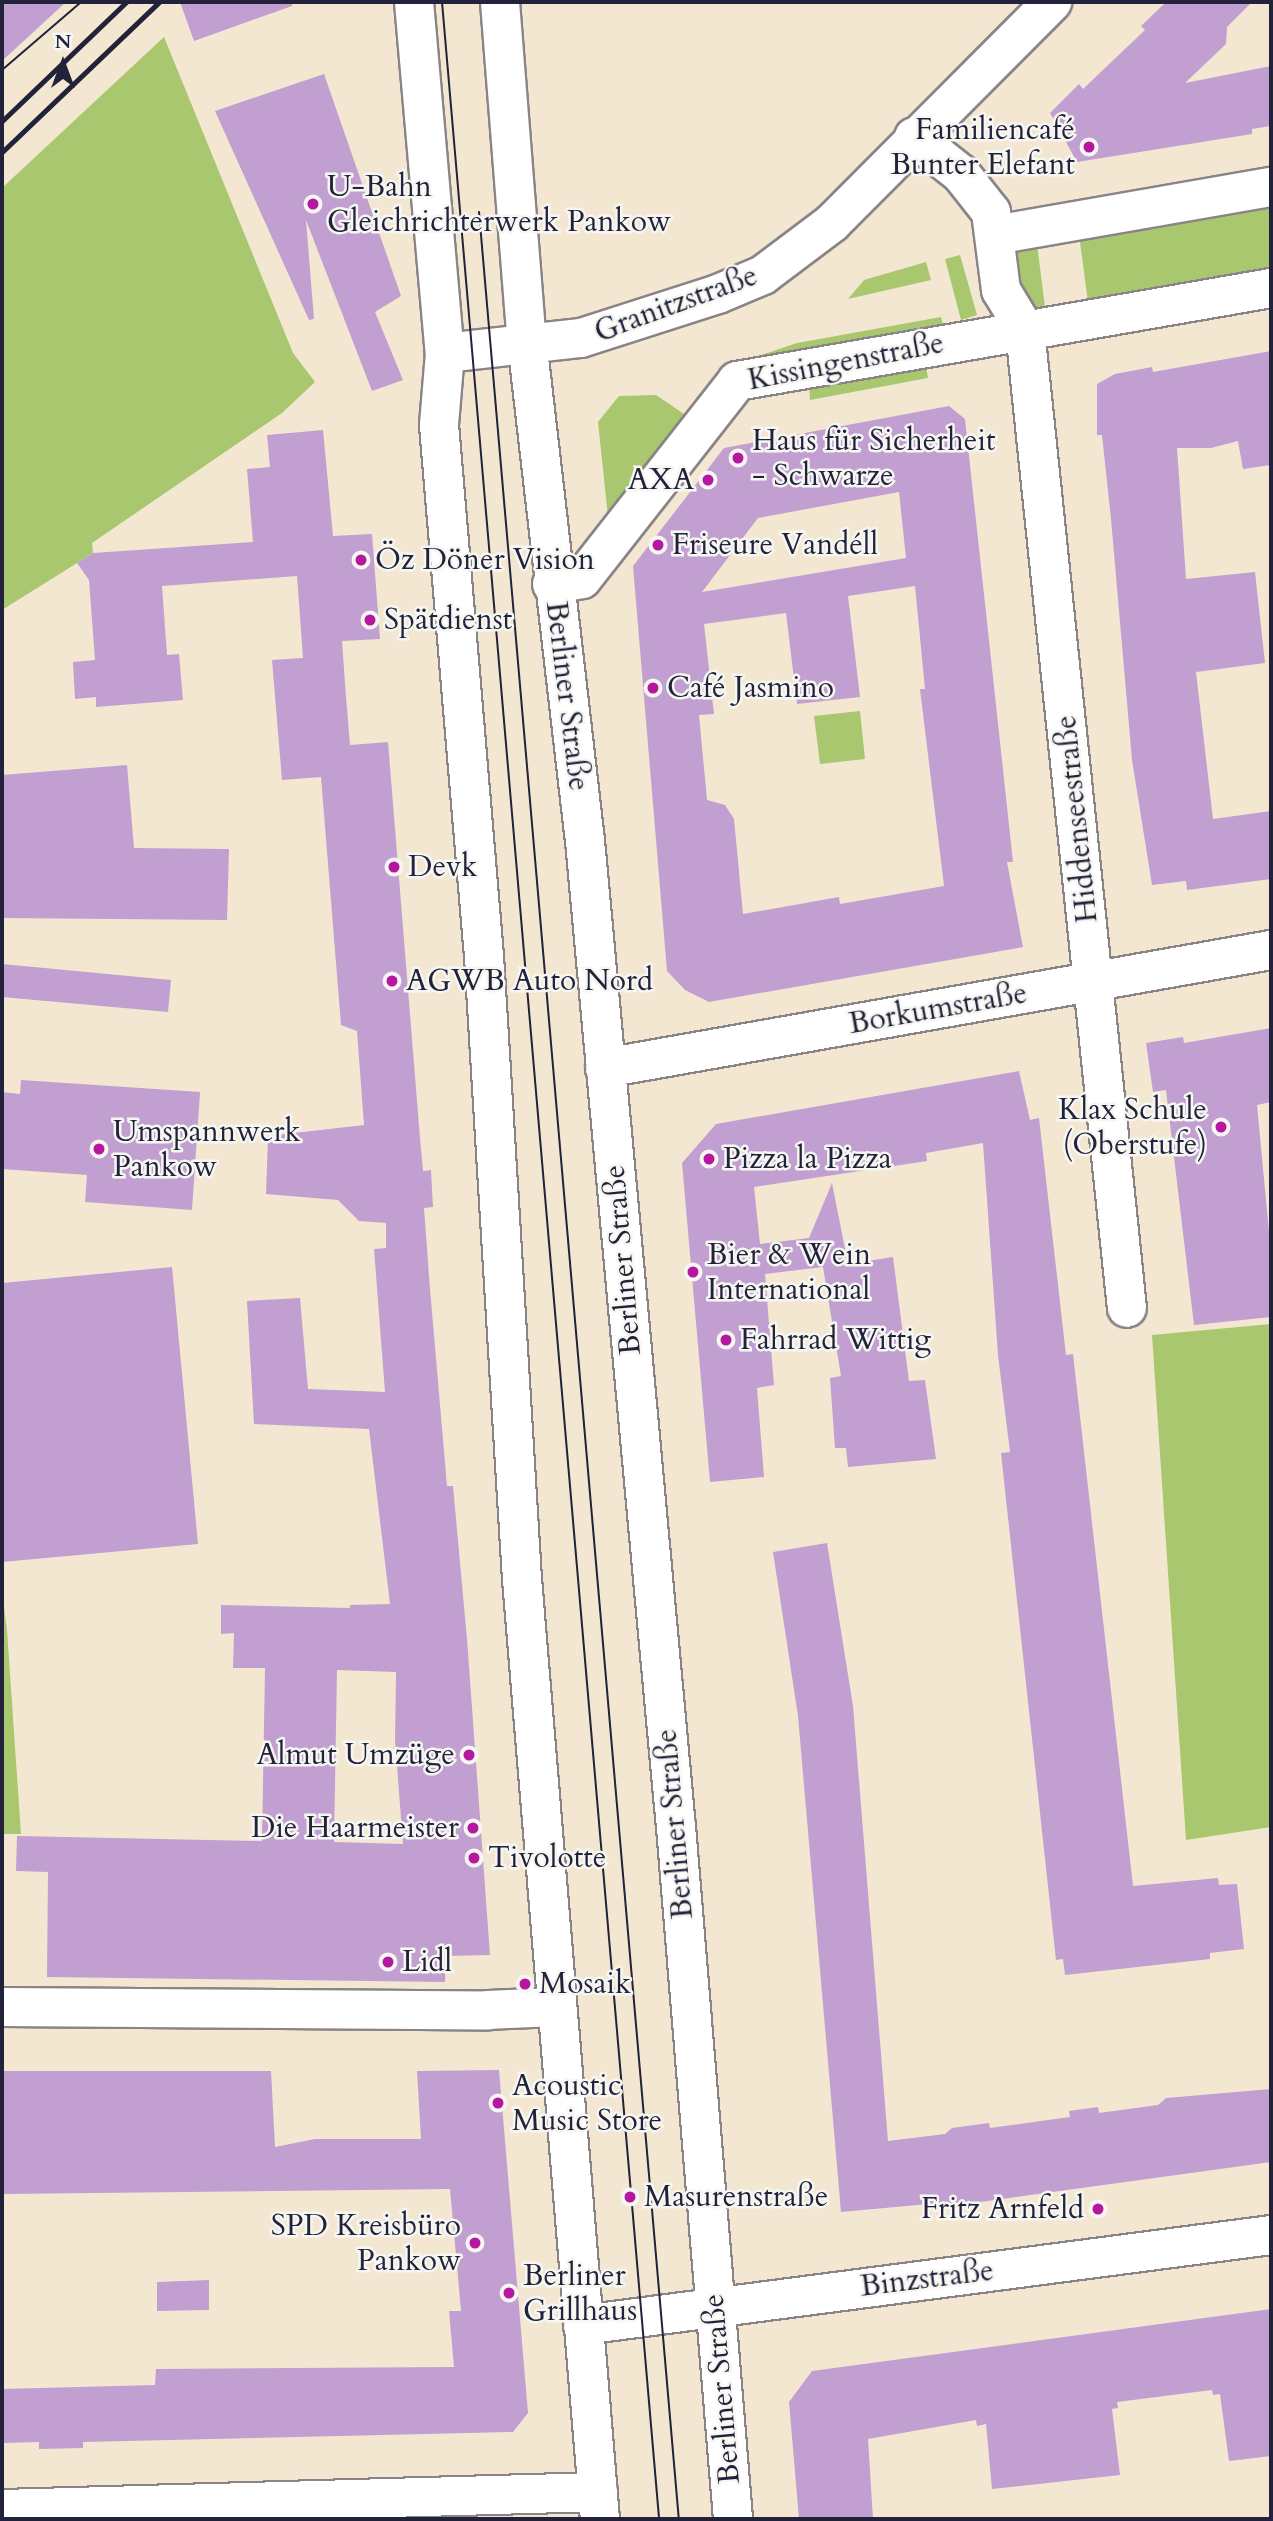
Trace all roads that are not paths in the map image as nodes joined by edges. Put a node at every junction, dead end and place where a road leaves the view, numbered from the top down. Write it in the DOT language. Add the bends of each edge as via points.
graph roads {
  1 [pos="414,2"];
  2 [pos="500,2"];
  3 [pos="1052,2"];
  4 [pos="914,137"];
  5 [pos="1271,187"];
  6 [pos="995,235"];
  7 [pos="1271,288"];
  8 [pos="1025,330"];
  9 [pos="528,346"];
  10 [pos="445,353"];
  11 [pos="552,584"];
  12 [pos="1271,950"];
  13 [pos="1094,982"];
  14 [pos="605,1068"];
  15 [pos="1127,1308"];
  16 [pos="2,2007"];
  17 [pos="557,2007"];
  18 [pos="1271,2235"];
  19 [pos="714,2308"];
  20 [pos="583,2325"];
  21 [pos="599,2506"];
  22 [pos="2,2510"];
  23 [pos="733,2519"];
  1 -- 10 [label="main road"];
  2 -- 9 [label="main road, Berliner Straße"];
  3 -- 4 [label="main road, Granitzstraße"];
  4 -- 6 [label="main road" via="961,174 983,199"];
  4 -- 9 [label="main road, Granitzstraße" via="832,223 763,275 718,295 594,334"];
  5 -- 6 [label="main road"];
  6 -- 8 [label="main road" via="1001,290"];
  7 -- 8 [label="main road, Kissingenstraße"];
  8 -- 11 [label="main road, Kissingenstraße" via="737,381 582,579"];
  8 -- 13 [label="main road, Hiddenseestraße"];
  9 -- 10 [label="main road, Granitzstraße"];
  9 -- 11 [label="main road, Berliner Straße"];
  10 -- 17 [label="main road" via="439,425 480,901 522,1579"];
  11 -- 14 [label="main road, Berliner Straße" via="585,841"];
  12 -- 13 [label="main road, Borkumstraße"];
  13 -- 14 [label="main road, Borkumstraße"];
  13 -- 15 [label="main road, Hiddenseestraße"];
  14 -- 19 [label="main road, Berliner Straße" via="676,1827"];
  16 -- 17 [label="main road"];
  17 -- 20 [label="main road"];
  18 -- 19 [label="main road, Binzstraße"];
  19 -- 20 [label="main road, Binzstraße"];
  19 -- 23 [label="main road, Berliner Straße"];
  20 -- 21 [label="main road"];
  21 -- 22 [label="main road"];
}
